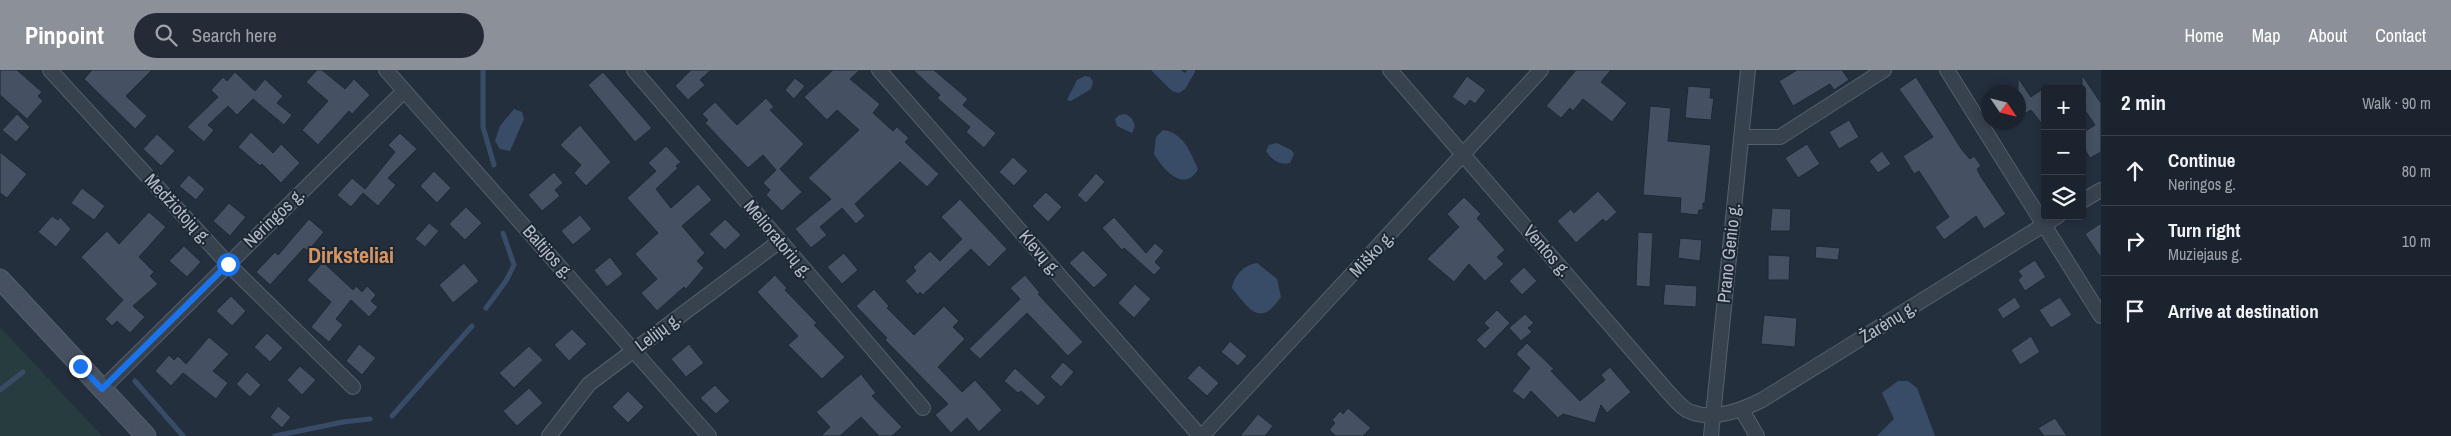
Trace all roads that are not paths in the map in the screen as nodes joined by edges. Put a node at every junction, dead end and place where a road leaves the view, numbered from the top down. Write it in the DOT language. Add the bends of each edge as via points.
graph roads {
  1 [pos="50,70"];
  2 [pos="386,70"];
  3 [pos="634,70"];
  4 [pos="879,70"];
  5 [pos="1390,70"];
  6 [pos="1541,70"];
  7 [pos="1748,70"];
  8 [pos="1884,70"];
  9 [pos="1947,70"];
  10 [pos="404,91"];
  11 [pos="1741,138"];
  12 [pos="1464,155"];
  13 [pos="2101,190"];
  14 [pos="2086,199"];
  15 [pos="2052,220"];
  16 [pos="2043,226"];
  17 [pos="780,241"];
  18 [pos="228,264"];
  19 [pos="0,280"];
  20 [pos="2101,316"];
  21 [pos="635,350"];
  22 [pos="353,387"];
  23 [pos="102,389"];
  24 [pos="923,408"];
  25 [pos="1742,410"];
  26 [pos="1712,415"];
  27 [pos="146,436"];
  28 [pos="549,436"];
  29 [pos="709,436"];
  30 [pos="1201,436"];
  31 [pos="1711,436"];
  32 [pos="1758,436"];
  1 -- 18 [label="street, Medžiotojų g."];
  2 -- 10 [label="street, Baltijos g."];
  3 -- 17 [label="street, Melioratorių g."];
  4 -- 30 [label="street, Klevų g."];
  5 -- 12 [label="street, Ventos g."];
  6 -- 12 [label="street, Miško g."];
  7 -- 11 [label="street, Prano Genio g."];
  8 -- 11 [label="street" via="1780,137"];
  9 -- 16 [label="street"];
  10 -- 18 [label="street, Neringos g."];
  10 -- 21 [label="street, Baltijos g."];
  11 -- 26 [label="street, Prano Genio g."];
  12 -- 26 [label="street, Ventos g." via="1668,392 1690,412"];
  12 -- 30 [label="street, Miško g."];
  13 -- 14 [label="street"];
  15 -- 16 [label="street, Žarėnų g."];
  16 -- 20 [label="street"];
  16 -- 25 [label="street, Žarėnų g."];
  17 -- 21 [label="street, Lelijų g."];
  17 -- 24 [label="street, Melioratorių g."];
  18 -- 22 [label="street, Medžiotojų g."];
  18 -- 23 [label="street, Neringos g."];
  19 -- 23 [label="main road"];
  21 -- 28 [label="street, Lelijų g." via="589,384"];
  21 -- 29 [label="street, Baltijos g."];
  23 -- 27 [label="main road"];
  25 -- 26 [label="street, Žarėnų g."];
  25 -- 32 [label="street"];
  26 -- 31 [label="street, Prano Genio g."];
}
